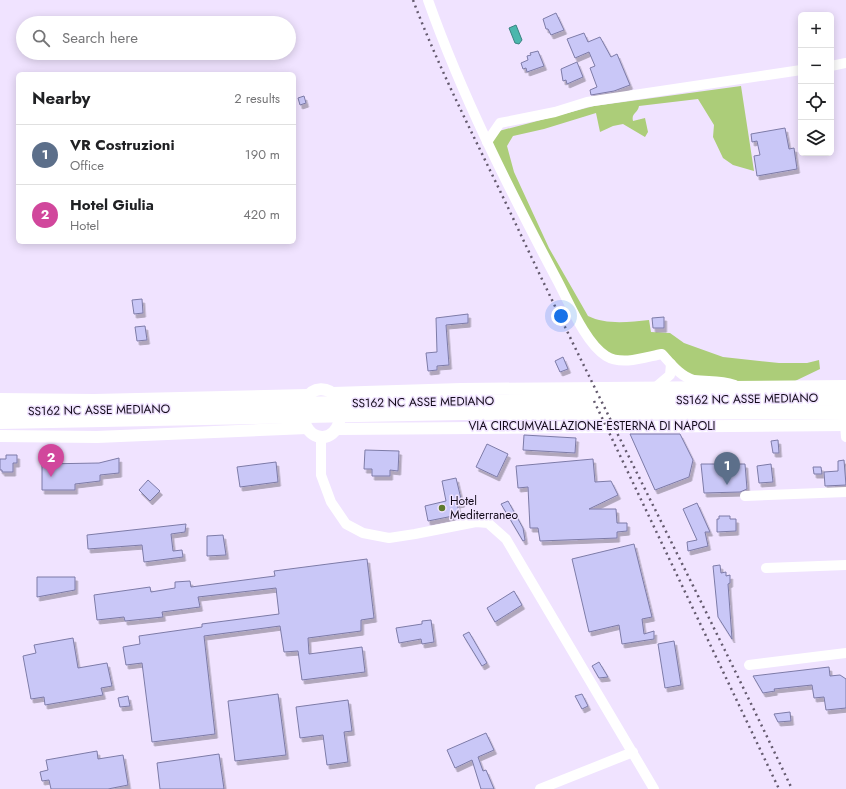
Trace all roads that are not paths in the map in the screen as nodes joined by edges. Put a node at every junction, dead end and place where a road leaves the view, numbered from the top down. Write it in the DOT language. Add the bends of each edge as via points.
graph roads {
  1 [pos="428,0"];
  2 [pos="846,64"];
  3 [pos="834,66"];
  4 [pos="798,70"];
  5 [pos="487,142"];
  6 [pos="671,364"];
  7 [pos="657,386"];
  8 [pos="737,386"];
  9 [pos="846,386"];
  10 [pos="846,398"];
  11 [pos="0,399"];
  12 [pos="0,411"];
  13 [pos="642,413"];
  14 [pos="846,420"];
  15 [pos="0,422"];
  16 [pos="0,436"];
  17 [pos="321,437"];
  18 [pos="846,437"];
  19 [pos="846,492"];
  20 [pos="745,496"];
  21 [pos="846,565"];
  22 [pos="766,568"];
  23 [pos="846,653"];
  24 [pos="749,664"];
  25 [pos="633,752"];
  26 [pos="540,789"];
  27 [pos="654,789"];
  1 -- 5 [label="street" via="464,95"];
  2 -- 3 [label="street"];
  4 -- 5 [label="street" via="587,102 555,112 500,123"];
  5 -- 6 [label="street" via="548,263 592,342 607,357 627,361 662,354"];
  6 -- 7 [label="street" via="670,375"];
  6 -- 8 [label="street" via="693,380 721,381"];
  7 -- 8 [label="main road"];
  7 -- 11 [label="main road" via="461,389 335,396 324,389 318,389 307,397"];
  8 -- 9 [label="main road"];
  10 -- 13 [label="highway, SS162 NC ASSE MEDIANO"];
  12 -- 13 [label="highway, SS162 NC ASSE MEDIANO" via="88,411 286,404"];
  13 -- 14 [label="highway, SS162 NC ASSE MEDIANO"];
  13 -- 15 [label="highway, SS162 NC ASSE MEDIANO"];
  13 -- 17 [label="main road, VIA CIRCUMVALLAZIONE ESTERNA DI NAPOLI" via="463,427 338,426 328,436"];
  14 -- 18 [label="street"];
  16 -- 17 [label="main road" via="97,437 306,426 312,434"];
  17 -- 25 [label="street" via="322,475 331,502 346,524 363,534 389,538 476,522 488,523 506,539"];
  19 -- 20 [label="street"];
  21 -- 22 [label="street"];
  23 -- 24 [label="street"];
  25 -- 26 [label="street"];
  25 -- 27 [label="street"];
}
